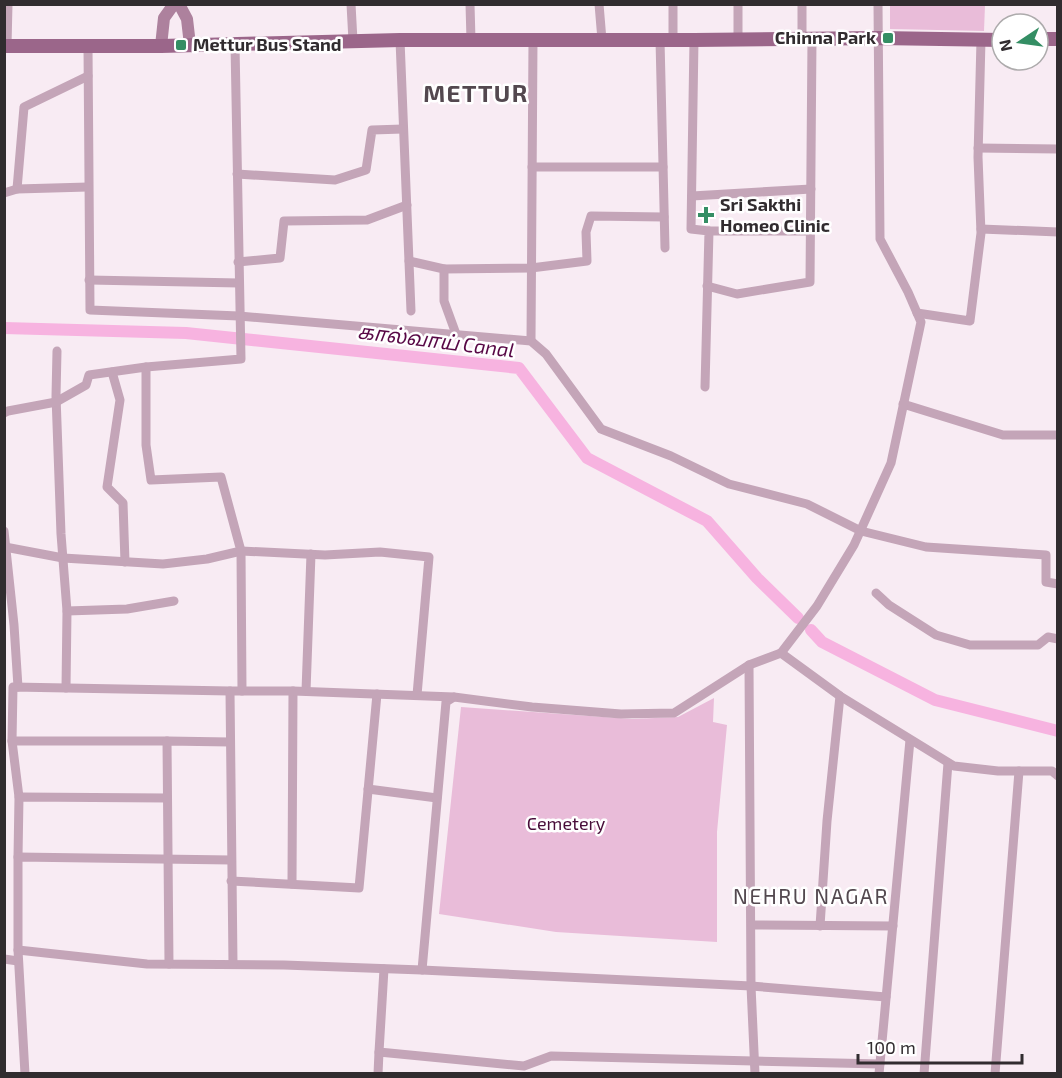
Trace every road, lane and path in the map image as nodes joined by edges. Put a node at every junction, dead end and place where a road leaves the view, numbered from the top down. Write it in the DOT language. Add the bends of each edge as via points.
graph roads {
  1 [pos="8,4"];
  2 [pos="174,4"];
  3 [pos="179,4"];
  4 [pos="351,4"];
  5 [pos="471,4"];
  6 [pos="599,4"];
  7 [pos="673,4"];
  8 [pos="738,4"];
  9 [pos="802,4"];
  10 [pos="879,4"];
  11 [pos="879,38"];
  12 [pos="807,39"];
  13 [pos="400,40"];
  14 [pos="471,40"];
  15 [pos="533,40"];
  16 [pos="602,40"];
  17 [pos="667,40"];
  18 [pos="694,40"];
  19 [pos="738,40"];
  20 [pos="981,40"];
  21 [pos="990,40"];
  22 [pos="353,41"];
  23 [pos="190,45"];
  24 [pos="235,45"];
  25 [pos="6,46"];
  26 [pos="161,46"];
  27 [pos="88,47"];
  28 [pos="88,76"];
  29 [pos="404,129"];
  30 [pos="978,148"];
  31 [pos="1058,149"];
  32 [pos="532,167"];
  33 [pos="663,167"];
  34 [pos="237,174"];
  35 [pos="88,187"];
  36 [pos="17,189"];
  37 [pos="811,189"];
  38 [pos="4,193"];
  39 [pos="692,196"];
  40 [pos="407,205"];
  41 [pos="664,217"];
  42 [pos="981,229"];
  43 [pos="709,231"];
  44 [pos="810,231"];
  45 [pos="1058,232"];
  46 [pos="665,248"];
  47 [pos="409,261"];
  48 [pos="238,262"];
  49 [pos="531,268"];
  50 [pos="444,269"];
  51 [pos="89,280"];
  52 [pos="239,283"];
  53 [pos="707,286"];
  54 [pos="411,311"];
  55 [pos="917,313"];
  56 [pos="239,319"];
  57 [pos="456,334"];
  58 [pos="531,341"];
  59 [pos="57,351"];
  60 [pos="146,367"];
  61 [pos="112,372"];
  62 [pos="705,387"];
  63 [pos="56,402"];
  64 [pos="903,404"];
  65 [pos="4,413"];
  66 [pos="1058,435"];
  67 [pos="4,531"];
  68 [pos="861,531"];
  69 [pos="5,551"];
  70 [pos="242,551"];
  71 [pos="311,554"];
  72 [pos="63,558"];
  73 [pos="125,562"];
  74 [pos="1058,584"];
  75 [pos="876,593"];
  76 [pos="174,601"];
  77 [pos="67,611"];
  78 [pos="9,625"];
  79 [pos="1058,639"];
  80 [pos="781,653"];
  81 [pos="749,665"];
  82 [pos="18,687"];
  83 [pos="66,688"];
  84 [pos="230,691"];
  85 [pos="242,691"];
  86 [pos="293,691"];
  87 [pos="306,691"];
  88 [pos="377,694"];
  89 [pos="417,695"];
  90 [pos="840,696"];
  91 [pos="453,697"];
  92 [pos="8,714"];
  93 [pos="910,740"];
  94 [pos="12,741"];
  95 [pos="167,741"];
  96 [pos="230,742"];
  97 [pos="948,763"];
  98 [pos="1019,771"];
  99 [pos="1058,776"];
  100 [pos="368,789"];
  101 [pos="18,797"];
  102 [pos="167,798"];
  103 [pos="438,798"];
  104 [pos="18,857"];
  105 [pos="168,859"];
  106 [pos="231,860"];
  107 [pos="231,881"];
  108 [pos="292,884"];
  109 [pos="752,925"];
  110 [pos="820,926"];
  111 [pos="893,927"];
  112 [pos="18,950"];
  113 [pos="4,959"];
  114 [pos="18,961"];
  115 [pos="169,964"];
  116 [pos="233,964"];
  117 [pos="384,969"];
  118 [pos="422,970"];
  119 [pos="751,987"];
  120 [pos="886,998"];
  121 [pos="379,1052"];
  122 [pos="754,1059"];
  123 [pos="879,1069"];
  124 [pos="25,1074"];
  125 [pos="378,1074"];
  126 [pos="754,1074"];
  127 [pos="924,1074"];
  128 [pos="995,1074"];
  1 -- 25 [label="street"];
  2 -- 26 [label="street" via="164,18"];
  3 -- 23 [label="street" via="187,19"];
  4 -- 22 [label="street"];
  5 -- 14 [label="street"];
  6 -- 16 [label="street"];
  7 -- 17 [label="street"];
  8 -- 19 [label="street"];
  9 -- 12 [label="street"];
  10 -- 11 [label="street"];
  11 -- 12 [label="main road"];
  11 -- 20 [label="main road"];
  11 -- 55 [label="street" via="880,239"];
  12 -- 19 [label="main road"];
  12 -- 37 [label="street"];
  13 -- 14 [label="main road"];
  13 -- 22 [label="main road"];
  13 -- 29 [label="street"];
  14 -- 15 [label="main road"];
  15 -- 16 [label="main road"];
  15 -- 32 [label="street"];
  16 -- 17 [label="main road"];
  17 -- 18 [label="main road"];
  17 -- 33 [label="street"];
  18 -- 19 [label="main road"];
  18 -- 39 [label="street"];
  20 -- 21 [label="main road"];
  20 -- 30 [label="street"];
  22 -- 24 [label="main road"];
  23 -- 24 [label="main road"];
  23 -- 26 [label="main road"];
  24 -- 34 [label="street"];
  25 -- 27 [label="main road"];
  26 -- 27 [label="main road"];
  27 -- 28 [label="street"];
  28 -- 35 [label="street"];
  28 -- 36 [label="street" via="24,107"];
  29 -- 34 [label="street" via="372,129 366,170 334,180"];
  29 -- 40 [label="street"];
  30 -- 31 [label="street"];
  30 -- 42 [label="street"];
  32 -- 33 [label="street"];
  32 -- 49 [label="street"];
  33 -- 41 [label="street"];
  34 -- 48 [label="street"];
  35 -- 36 [label="street"];
  35 -- 51 [label="street"];
  36 -- 38 [label="street"];
  37 -- 39 [label="street"];
  37 -- 44 [label="street"];
  39 -- 43 [label="street" via="691,229"];
  40 -- 47 [label="street"];
  40 -- 48 [label="street" via="367,220 284,221 280,258"];
  41 -- 46 [label="street"];
  41 -- 49 [label="street" via="591,216 586,232 587,261"];
  42 -- 45 [label="street"];
  42 -- 55 [label="street" via="970,321"];
  43 -- 44 [label="street"];
  43 -- 53 [label="street"];
  44 -- 53 [label="street" via="810,282 737,294"];
  47 -- 50 [label="street"];
  47 -- 54 [label="street"];
  48 -- 52 [label="street"];
  49 -- 50 [label="street"];
  49 -- 58 [label="street"];
  50 -- 57 [label="street" via="444,301"];
  51 -- 52 [label="street"];
  51 -- 56 [label="street" via="90,310"];
  52 -- 56 [label="street"];
  53 -- 62 [label="street"];
  55 -- 64 [label="street" via="921,322"];
  56 -- 57 [label="street"];
  56 -- 60 [label="street" via="241,360"];
  57 -- 58 [label="street"];
  58 -- 68 [label="street" via="546,354 601,429 729,484 807,504"];
  59 -- 63 [label="street"];
  60 -- 61 [label="street"];
  60 -- 70 [label="street" via="146,445 151,480 221,477"];
  61 -- 63 [label="street" via="89,375 86,385"];
  61 -- 73 [label="street" via="120,400 107,487 123,503"];
  63 -- 65 [label="street"];
  63 -- 72 [label="street"];
  64 -- 66 [label="street" via="1003,435"];
  64 -- 68 [label="street" via="891,463"];
  67 -- 69 [label="street"];
  68 -- 74 [label="street" via="926,547 1046,555 1046,582"];
  68 -- 80 [label="street" via="817,606"];
  69 -- 72 [label="street"];
  69 -- 78 [label="street"];
  70 -- 71 [label="street"];
  70 -- 73 [label="street" via="163,564"];
  70 -- 85 [label="street"];
  71 -- 87 [label="street"];
  71 -- 89 [label="street" via="380,552 429,557"];
  72 -- 73 [label="street"];
  72 -- 77 [label="street"];
  75 -- 79 [label="street" via="936,635 970,645 1038,645 1048,637"];
  76 -- 77 [label="street" via="127,609"];
  77 -- 83 [label="street"];
  78 -- 82 [label="street"];
  80 -- 81 [label="street"];
  80 -- 90 [label="street"];
  81 -- 91 [label="street" via="674,713 621,714"];
  81 -- 109 [label="street"];
  82 -- 83 [label="street"];
  82 -- 92 [label="street" via="13,687"];
  83 -- 84 [label="street"];
  84 -- 85 [label="street"];
  84 -- 96 [label="street"];
  85 -- 86 [label="street"];
  86 -- 87 [label="street"];
  86 -- 108 [label="street"];
  87 -- 88 [label="street"];
  88 -- 89 [label="street"];
  88 -- 100 [label="street"];
  89 -- 91 [label="street"];
  90 -- 93 [label="street"];
  90 -- 110 [label="street"];
  91 -- 103 [label="street" via="446,702"];
  92 -- 94 [label="street"];
  93 -- 97 [label="street"];
  93 -- 111 [label="street"];
  94 -- 95 [label="street"];
  94 -- 101 [label="street"];
  95 -- 96 [label="street"];
  95 -- 102 [label="street"];
  96 -- 106 [label="street"];
  97 -- 98 [label="street"];
  97 -- 127 [label="street"];
  98 -- 99 [label="street" via="1052,771"];
  98 -- 128 [label="street"];
  100 -- 103 [label="street"];
  100 -- 108 [label="street" via="358,888"];
  101 -- 102 [label="street"];
  101 -- 104 [label="street"];
  102 -- 105 [label="street"];
  103 -- 118 [label="street"];
  104 -- 105 [label="street"];
  104 -- 112 [label="street"];
  105 -- 106 [label="street"];
  105 -- 115 [label="street"];
  106 -- 107 [label="street"];
  107 -- 108 [label="street"];
  107 -- 116 [label="street"];
  109 -- 110 [label="street"];
  109 -- 119 [label="street"];
  110 -- 111 [label="street"];
  111 -- 120 [label="street"];
  112 -- 114 [label="street"];
  112 -- 115 [label="street"];
  113 -- 114 [label="street"];
  114 -- 124 [label="street"];
  115 -- 116 [label="street"];
  116 -- 117 [label="street"];
  117 -- 118 [label="street"];
  117 -- 121 [label="street"];
  118 -- 119 [label="street"];
  119 -- 120 [label="street"];
  119 -- 122 [label="street"];
  120 -- 123 [label="street"];
  121 -- 122 [label="street" via="524,1066 551,1056"];
  121 -- 125 [label="street"];
  122 -- 123 [label="street"];
  122 -- 126 [label="street"];
}
